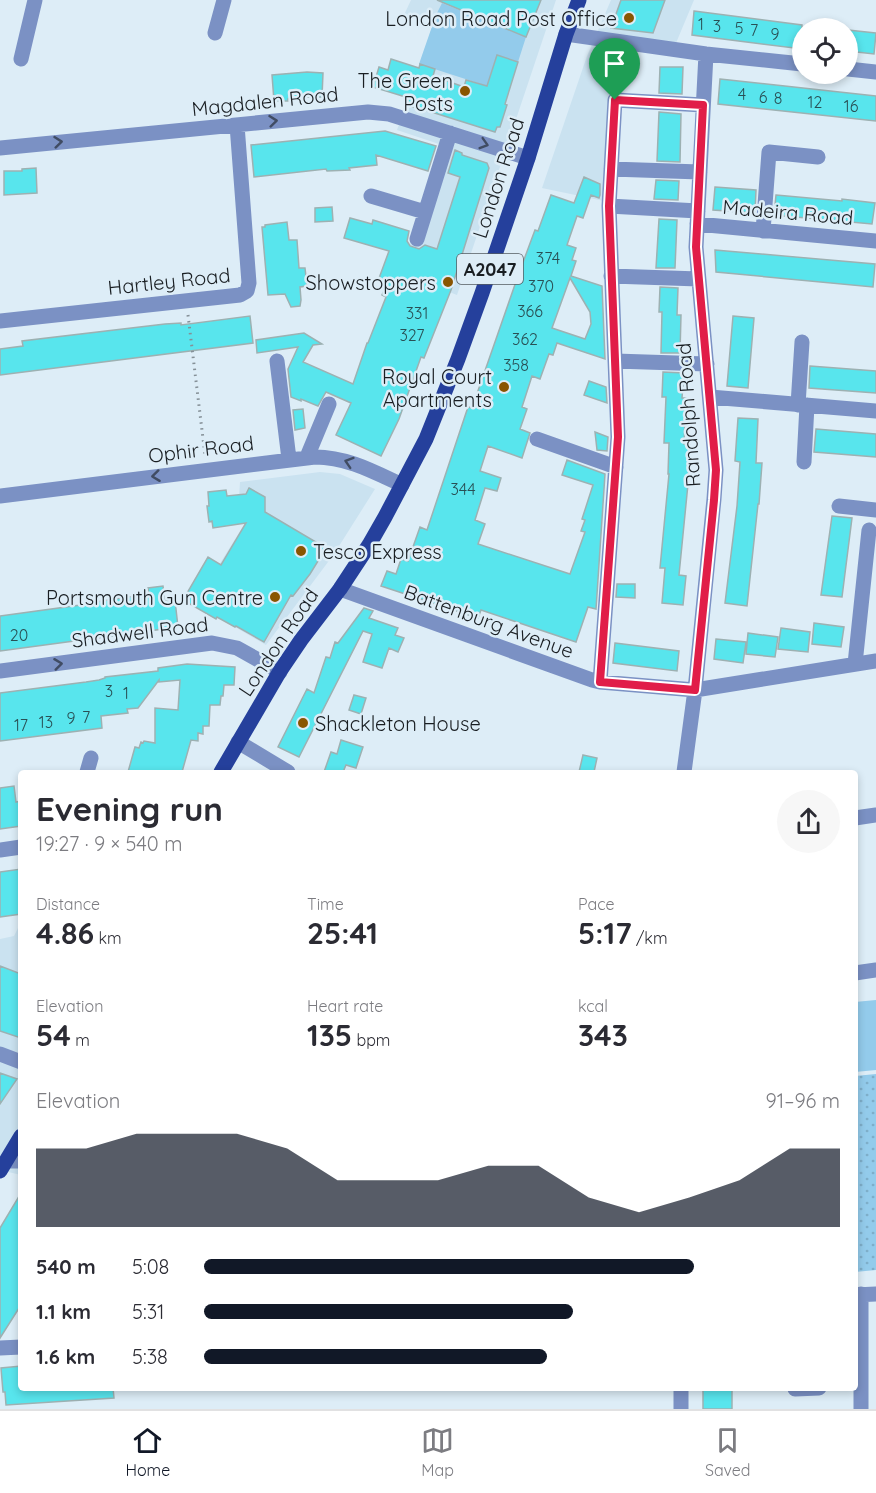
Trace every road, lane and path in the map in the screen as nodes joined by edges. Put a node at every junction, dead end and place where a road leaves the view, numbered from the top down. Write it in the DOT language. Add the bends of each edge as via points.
graph roads {
  1 [pos="35,0"];
  2 [pos="224,0"];
  3 [pos="579,0"];
  4 [pos="215,33"];
  5 [pos="566,34"];
  6 [pos="706,54"];
  7 [pos="21,59"];
  8 [pos="792,63"];
  9 [pos="858,70"];
  10 [pos="876,72"];
  11 [pos="703,105"];
  12 [pos="237,125"];
  13 [pos="450,134"];
  14 [pos="0,148"];
  15 [pos="818,157"];
  16 [pos="528,158"];
  17 [pos="611,169"];
  18 [pos="700,172"];
  19 [pos="371,196"];
  20 [pos="609,206"];
  21 [pos="425,212"];
  22 [pos="697,218"];
  23 [pos="763,231"];
  24 [pos="417,239"];
  25 [pos="876,241"];
  26 [pos="611,276"];
  27 [pos="699,279"];
  28 [pos="188,314"];
  29 [pos="0,321"];
  30 [pos="802,342"];
  31 [pos="277,361"];
  32 [pos="615,361"];
  33 [pos="707,364"];
  34 [pos="710,397"];
  35 [pos="329,404"];
  36 [pos="803,405"];
  37 [pos="876,411"];
  38 [pos="537,440"];
  39 [pos="307,458"];
  40 [pos="205,459"];
  41 [pos="289,459"];
  42 [pos="804,462"];
  43 [pos="616,467"];
  44 [pos="402,485"];
  45 [pos="0,496"];
  46 [pos="839,506"];
  47 [pos="876,510"];
  48 [pos="868,530"];
  49 [pos="340,589"];
  50 [pos="876,660"];
  51 [pos="855,664"];
  52 [pos="0,671"];
  53 [pos="280,672"];
  54 [pos="600,682"];
  55 [pos="695,690"];
  56 [pos="238,742"];
  57 [pos="222,770"];
  58 [pos="285,770"];
  59 [pos="684,770"];
  60 [pos="876,815"];
  61 [pos="858,818"];
  62 [pos="18,847"];
  63 [pos="0,850"];
  64 [pos="876,970"];
  65 [pos="858,972"];
  66 [pos="0,1054"];
  67 [pos="18,1061"];
  68 [pos="18,1143"];
  69 [pos="9,1164"];
  70 [pos="864,1294"];
  71 [pos="18,1347"];
  72 [pos="0,1348"];
  73 [pos="864,1385"];
  74 [pos="681,1391"];
  75 [pos="681,1409"];
  76 [pos="861,1409"];
  1 -- 7 [label="street"];
  2 -- 4 [label="street"];
  3 -- 5 [label="main road, London Road / A2047"];
  5 -- 6 [label="street"];
  5 -- 16 [label="main road, London Road / A2047"];
  6 -- 8 [label="street"];
  6 -- 11 [label="street, Randolph Road"];
  9 -- 10 [label="street"];
  11 -- 17 [label="street" via="615,100"];
  11 -- 18 [label="street, Randolph Road"];
  12 -- 13 [label="street, Magdalen Road, one-way" via="369,112 389,114"];
  14 -- 12 [label="street, Magdalen Road, one-way"];
  12 -- 29 [label="street, Hartley Road" via="247,291 240,295"];
  13 -- 16 [label="street, Magdalen Road, one-way"];
  13 -- 21 [label="street"];
  15 -- 23 [label="street" via="769,152"];
  16 -- 44 [label="main road, London Road / A2047" via="458,359 426,440"];
  17 -- 18 [label="street"];
  17 -- 20 [label="street"];
  18 -- 22 [label="street, Randolph Road"];
  19 -- 21 [label="street"];
  20 -- 22 [label="street, Madeira Road"];
  20 -- 26 [label="street"];
  21 -- 24 [label="street"];
  22 -- 23 [label="street, Madeira Road"];
  22 -- 27 [label="street, Randolph Road"];
  23 -- 25 [label="street, Madeira Road"];
  26 -- 27 [label="street"];
  26 -- 32 [label="street"];
  27 -- 33 [label="street, Randolph Road"];
  28 -- 40 [label="path"];
  30 -- 36 [label="street"];
  31 -- 41 [label="street"];
  32 -- 33 [label="street"];
  32 -- 43 [label="street"];
  33 -- 34 [label="street, Randolph Road"];
  34 -- 36 [label="street"];
  34 -- 55 [label="street, Randolph Road" via="716,470"];
  35 -- 39 [label="street"];
  36 -- 37 [label="street"];
  36 -- 42 [label="street"];
  38 -- 43 [label="street"];
  39 -- 41 [label="street, Ophir Road"];
  44 -- 39 [label="street, Ophir Road, one-way" via="341,459"];
  41 -- 45 [label="street, Ophir Road, one-way"];
  43 -- 54 [label="street"];
  44 -- 49 [label="main road, London Road / A2047"];
  46 -- 47 [label="street"];
  48 -- 51 [label="street"];
  49 -- 53 [label="main road, London Road / A2047"];
  49 -- 54 [label="street, Battenburg Avenue"];
  50 -- 51 [label="street, Battenburg Avenue"];
  51 -- 55 [label="street, Battenburg Avenue"];
  52 -- 53 [label="street, Shadwell Road, one-way" via="212,643 237,648"];
  53 -- 56 [label="main road, London Road / A2047"];
  54 -- 55 [label="street, Battenburg Avenue"];
  55 -- 59 [label="street, Randolph Road"];
  56 -- 57 [label="main road, London Road / A2047"];
  56 -- 58 [label="street"];
  60 -- 61 [label="street"];
  62 -- 63 [label="street"];
  64 -- 65 [label="street"];
  66 -- 67 [label="street"];
  68 -- 69 [label="main road"];
  70 -- 73 [label="street"];
  71 -- 72 [label="street"];
  73 -- 76 [label="street"];
  74 -- 75 [label="street"];
}
